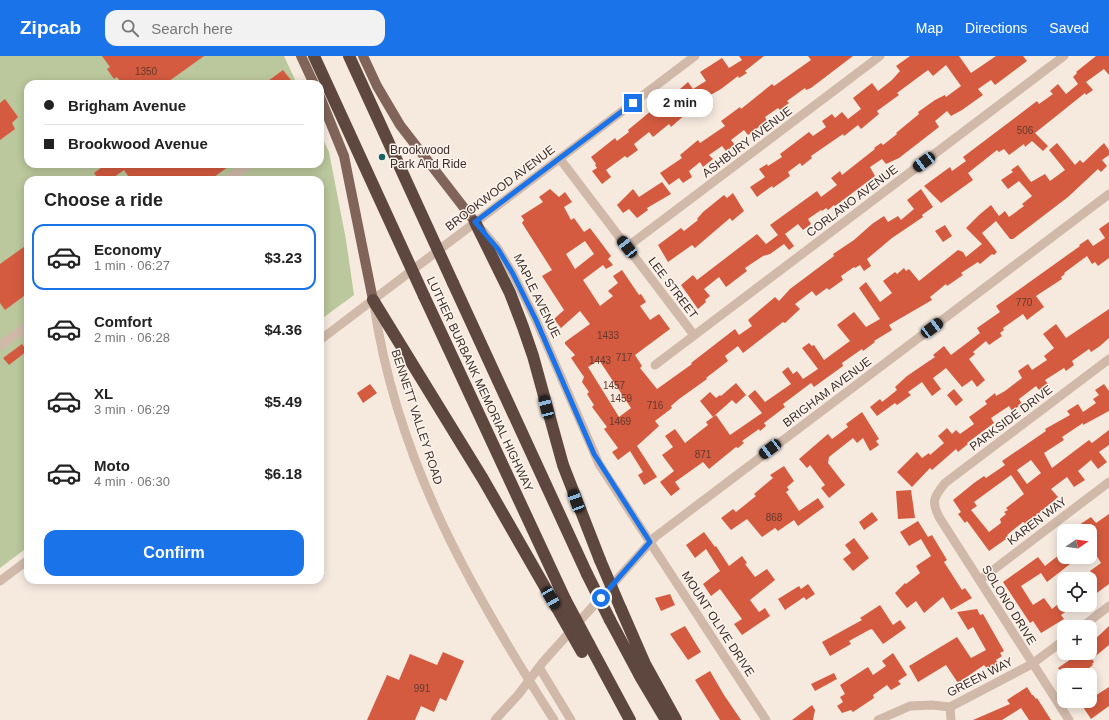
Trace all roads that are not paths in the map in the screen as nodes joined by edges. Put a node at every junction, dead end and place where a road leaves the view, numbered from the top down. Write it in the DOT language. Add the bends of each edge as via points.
graph roads {
  1 [pos="301,56"];
  2 [pos="314,56"];
  3 [pos="349,56"];
  4 [pos="363,56"];
  5 [pos="695,56"];
  6 [pos="880,56"];
  7 [pos="1064,56"];
  8 [pos="312,80"];
  9 [pos="324,110"];
  10 [pos="560,159"];
  11 [pos="244,168"];
  12 [pos="233,176"];
  13 [pos="1109,194"];
  14 [pos="475,222"];
  15 [pos="627,247"];
  16 [pos="373,300"];
  17 [pos="24,328"];
  18 [pos="694,335"];
  19 [pos="324,337"];
  20 [pos="0,346"];
  21 [pos="1109,359"];
  22 [pos="655,365"];
  23 [pos="1109,482"];
  24 [pos="934,501"];
  25 [pos="650,542"];
  26 [pos="24,563"];
  27 [pos="980,580"];
  28 [pos="0,581"];
  29 [pos="561,603"];
  30 [pos="1109,606"];
  31 [pos="1091,620"];
  32 [pos="1057,645"];
  33 [pos="1032,664"];
  34 [pos="539,667"];
  35 [pos="529,681"];
  36 [pos="950,707"];
  37 [pos="495,720"];
  38 [pos="554,720"];
  39 [pos="571,720"];
  40 [pos="630,720"];
  41 [pos="666,720"];
  42 [pos="676,720"];
  43 [pos="766,720"];
  44 [pos="878,720"];
  45 [pos="951,720"];
  46 [pos="1068,720"];
  1 -- 8 [label="main road"];
  2 -- 29 [label="highway, LUTHER BURBANK MEMORIAL HIGHWAY, bridge"];
  3 -- 41 [label="highway, LUTHER BURBANK MEMORIAL HIGHWAY, bridge" via="587,574"];
  4 -- 14 [label="main road, MAPLE AVENUE" via="400,125"];
  5 -- 10 [label="street, BROOKWOOD AVENUE"];
  6 -- 15 [label="street, ASHBURY AVENUE"];
  7 -- 18 [label="street, CORLANO AVENUE"];
  9 -- 16 [label="main road, BENNETT VALLEY ROAD" via="344,156"];
  10 -- 14 [label="street, BROOKWOOD AVENUE"];
  10 -- 15 [label="street, LEE STREET"];
  11 -- 12 [label="street"];
  13 -- 25 [label="street, BRIGHAM AVENUE"];
  14 -- 16 [label="street, BROOKWOOD AVENUE"];
  14 -- 25 [label="street, MAPLE AVENUE" via="498,249 513,274 536,320 594,454"];
  14 -- 42 [label="highway, bridge" via="510,293 523,327 563,465 580,511 645,664"];
  15 -- 18 [label="street, LEE STREET"];
  16 -- 19 [label="street, BROOKWOOD AVENUE"];
  16 -- 29 [label="highway"];
  16 -- 35 [label="street, BENNETT VALLEY ROAD" via="384,362 430,499 467,577"];
  17 -- 20 [label="street"];
  18 -- 22 [label="street, CORLANO AVENUE"];
  21 -- 24 [label="street, PARKSIDE DRIVE" via="945,483 937,492"];
  23 -- 27 [label="street, KAREN WAY"];
  24 -- 27 [label="street, SOLONO DRIVE" via="934,508"];
  25 -- 34 [label="street, BRIGHAM AVENUE"];
  25 -- 43 [label="street, MOUNT OLIVE DRIVE"];
  26 -- 28 [label="street"];
  27 -- 33 [label="street, SOLONO DRIVE"];
  29 -- 40 [label="highway, LUTHER BURBANK MEMORIAL HIGHWAY, bridge"];
  30 -- 31 [label="street"];
  32 -- 33 [label="street, GREEN WAY"];
  33 -- 36 [label="street, GREEN WAY"];
  33 -- 46 [label="street, SOLONO DRIVE"];
  34 -- 35 [label="street, BRIGHAM AVENUE"];
  34 -- 39 [label="street"];
  35 -- 37 [label="street, BRIGHAM AVENUE"];
  35 -- 38 [label="street, BENNETT VALLEY ROAD"];
  36 -- 44 [label="street, GREEN WAY" via="910,706"];
  36 -- 45 [label="street"];
}
